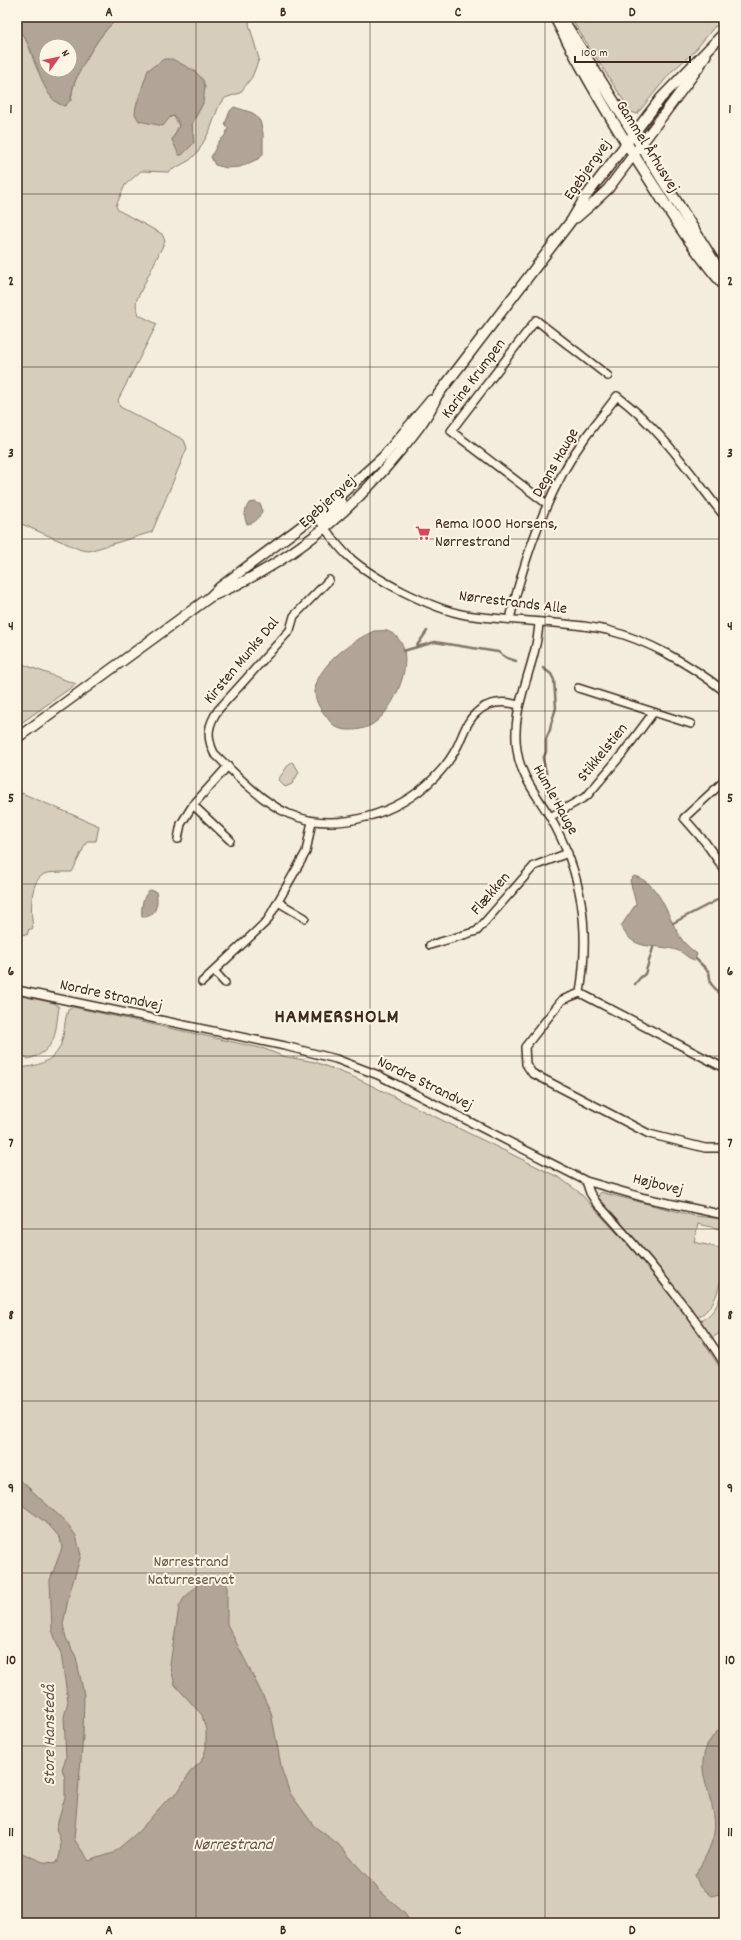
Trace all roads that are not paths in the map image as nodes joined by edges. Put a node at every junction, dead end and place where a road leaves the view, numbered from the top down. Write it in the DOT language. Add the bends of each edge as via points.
graph roads {
  1 [pos="555,17"];
  2 [pos="561,17"];
  3 [pos="724,33"];
  4 [pos="710,49"];
  5 [pos="633,133"];
  6 [pos="626,142"];
  7 [pos="641,145"];
  8 [pos="633,155"];
  9 [pos="571,221"];
  10 [pos="724,278"];
  11 [pos="724,285"];
  12 [pos="608,376"];
  13 [pos="437,396"];
  14 [pos="383,457"];
  15 [pos="547,504"];
  16 [pos="316,516"];
  17 [pos="724,516"];
  18 [pos="325,528"];
  19 [pos="329,580"];
  20 [pos="210,597"];
  21 [pos="510,619"];
  22 [pos="539,622"];
  23 [pos="578,688"];
  24 [pos="724,691"];
  25 [pos="519,705"];
  26 [pos="653,713"];
  27 [pos="691,724"];
  28 [pos="17,738"];
  29 [pos="228,766"];
  30 [pos="724,781"];
  31 [pos="193,805"];
  32 [pos="550,817"];
  33 [pos="312,821"];
  34 [pos="178,839"];
  35 [pos="230,840"];
  36 [pos="568,853"];
  37 [pos="724,869"];
  38 [pos="278,902"];
  39 [pos="305,918"];
  40 [pos="430,945"];
  41 [pos="214,971"];
  42 [pos="202,982"];
  43 [pos="225,983"];
  44 [pos="17,990"];
  45 [pos="580,993"];
  46 [pos="724,1068"];
  47 [pos="724,1148"];
  48 [pos="586,1181"];
  49 [pos="724,1215"];
  50 [pos="724,1363"];
  1 -- 6 [label="main road, Gammel Århusvej" via="578,62"];
  2 -- 5 [label="main road, Gammel Århusvej"];
  3 -- 4 [label="street, Egebjergvej"];
  4 -- 5 [label="street, Egebjergvej" via="661,98"];
  4 -- 7 [label="street, Egebjergvej" via="699,68"];
  5 -- 6 [label="street, Egebjergvej"];
  5 -- 7 [label="main road, Gammel Århusvej"];
  6 -- 8 [label="main road, Gammel Århusvej"];
  6 -- 9 [label="street, Egebjergvej"];
  7 -- 8 [label="street, Egebjergvej"];
  7 -- 10 [label="main road, Gammel Århusvej"];
  8 -- 9 [label="street, Egebjergvej" via="608,189"];
  8 -- 11 [label="main road, Gammel Århusvej" via="708,266"];
  9 -- 13 [label="street, Egebjergvej"];
  12 -- 15 [label="street, Karine Krumpen" via="536,320 451,431"];
  13 -- 14 [label="street, Egebjergvej" via="429,402"];
  13 -- 18 [label="street, Egebjergvej" via="422,422 393,460"];
  14 -- 16 [label="street, Egebjergvej"];
  14 -- 18 [label="street" via="361,484 325,516"];
  15 -- 17 [label="street, Degns Hauge" via="587,435 618,396 658,432"];
  15 -- 21 [label="street, Degns Hauge" via="527,558"];
  16 -- 18 [label="street, Nørrestrands Alle"];
  16 -- 20 [label="street, Egebjergvej"];
  18 -- 20 [label="street, Egebjergvej" via="271,566"];
  18 -- 21 [label="street, Nørrestrands Alle" via="347,555 390,586 464,615"];
  19 -- 29 [label="street, Kirsten Munks Dal" via="294,616 290,630 210,722 209,742 214,753"];
  20 -- 28 [label="street, Egebjergvej"];
  21 -- 22 [label="street, Nørrestrands Alle"];
  22 -- 24 [label="street, Nørrestrands Alle" via="608,631 659,649 703,674"];
  22 -- 25 [label="street, Humle Hauge" via="535,649"];
  23 -- 26 [label="street, Stikkelstien"];
  25 -- 32 [label="street, Humle Hauge" via="516,732 520,766"];
  25 -- 33 [label="street, Kirsten Munks Dal" via="508,702 492,704 477,712 468,723 457,748 434,778 395,806 375,815 332,822"];
  26 -- 27 [label="street, Stikkelstien"];
  26 -- 32 [label="street, Stikkelstien" via="587,796"];
  29 -- 31 [label="street"];
  29 -- 33 [label="street, Kirsten Munks Dal" via="272,804 288,814"];
  30 -- 37 [label="street" via="684,818"];
  31 -- 34 [label="street" via="181,824"];
  31 -- 35 [label="street"];
  32 -- 36 [label="street, Humle Hauge"];
  33 -- 38 [label="street" via="306,852"];
  36 -- 40 [label="street, Flækken" via="534,866 477,931"];
  36 -- 45 [label="street, Humle Hauge" via="579,888 584,920 585,948"];
  38 -- 39 [label="street"];
  38 -- 41 [label="street" via="267,921"];
  41 -- 42 [label="street"];
  41 -- 43 [label="street"];
  44 -- 48 [label="street, Nordre Strandvej" via="336,1059 378,1075"];
  45 -- 46 [label="street"];
  45 -- 47 [label="street" via="562,1000 526,1047 526,1064 532,1073 649,1134 705,1148"];
  48 -- 49 [label="street, Højbovej" via="645,1198"];
  48 -- 50 [label="street" via="596,1202 645,1256"];
}
